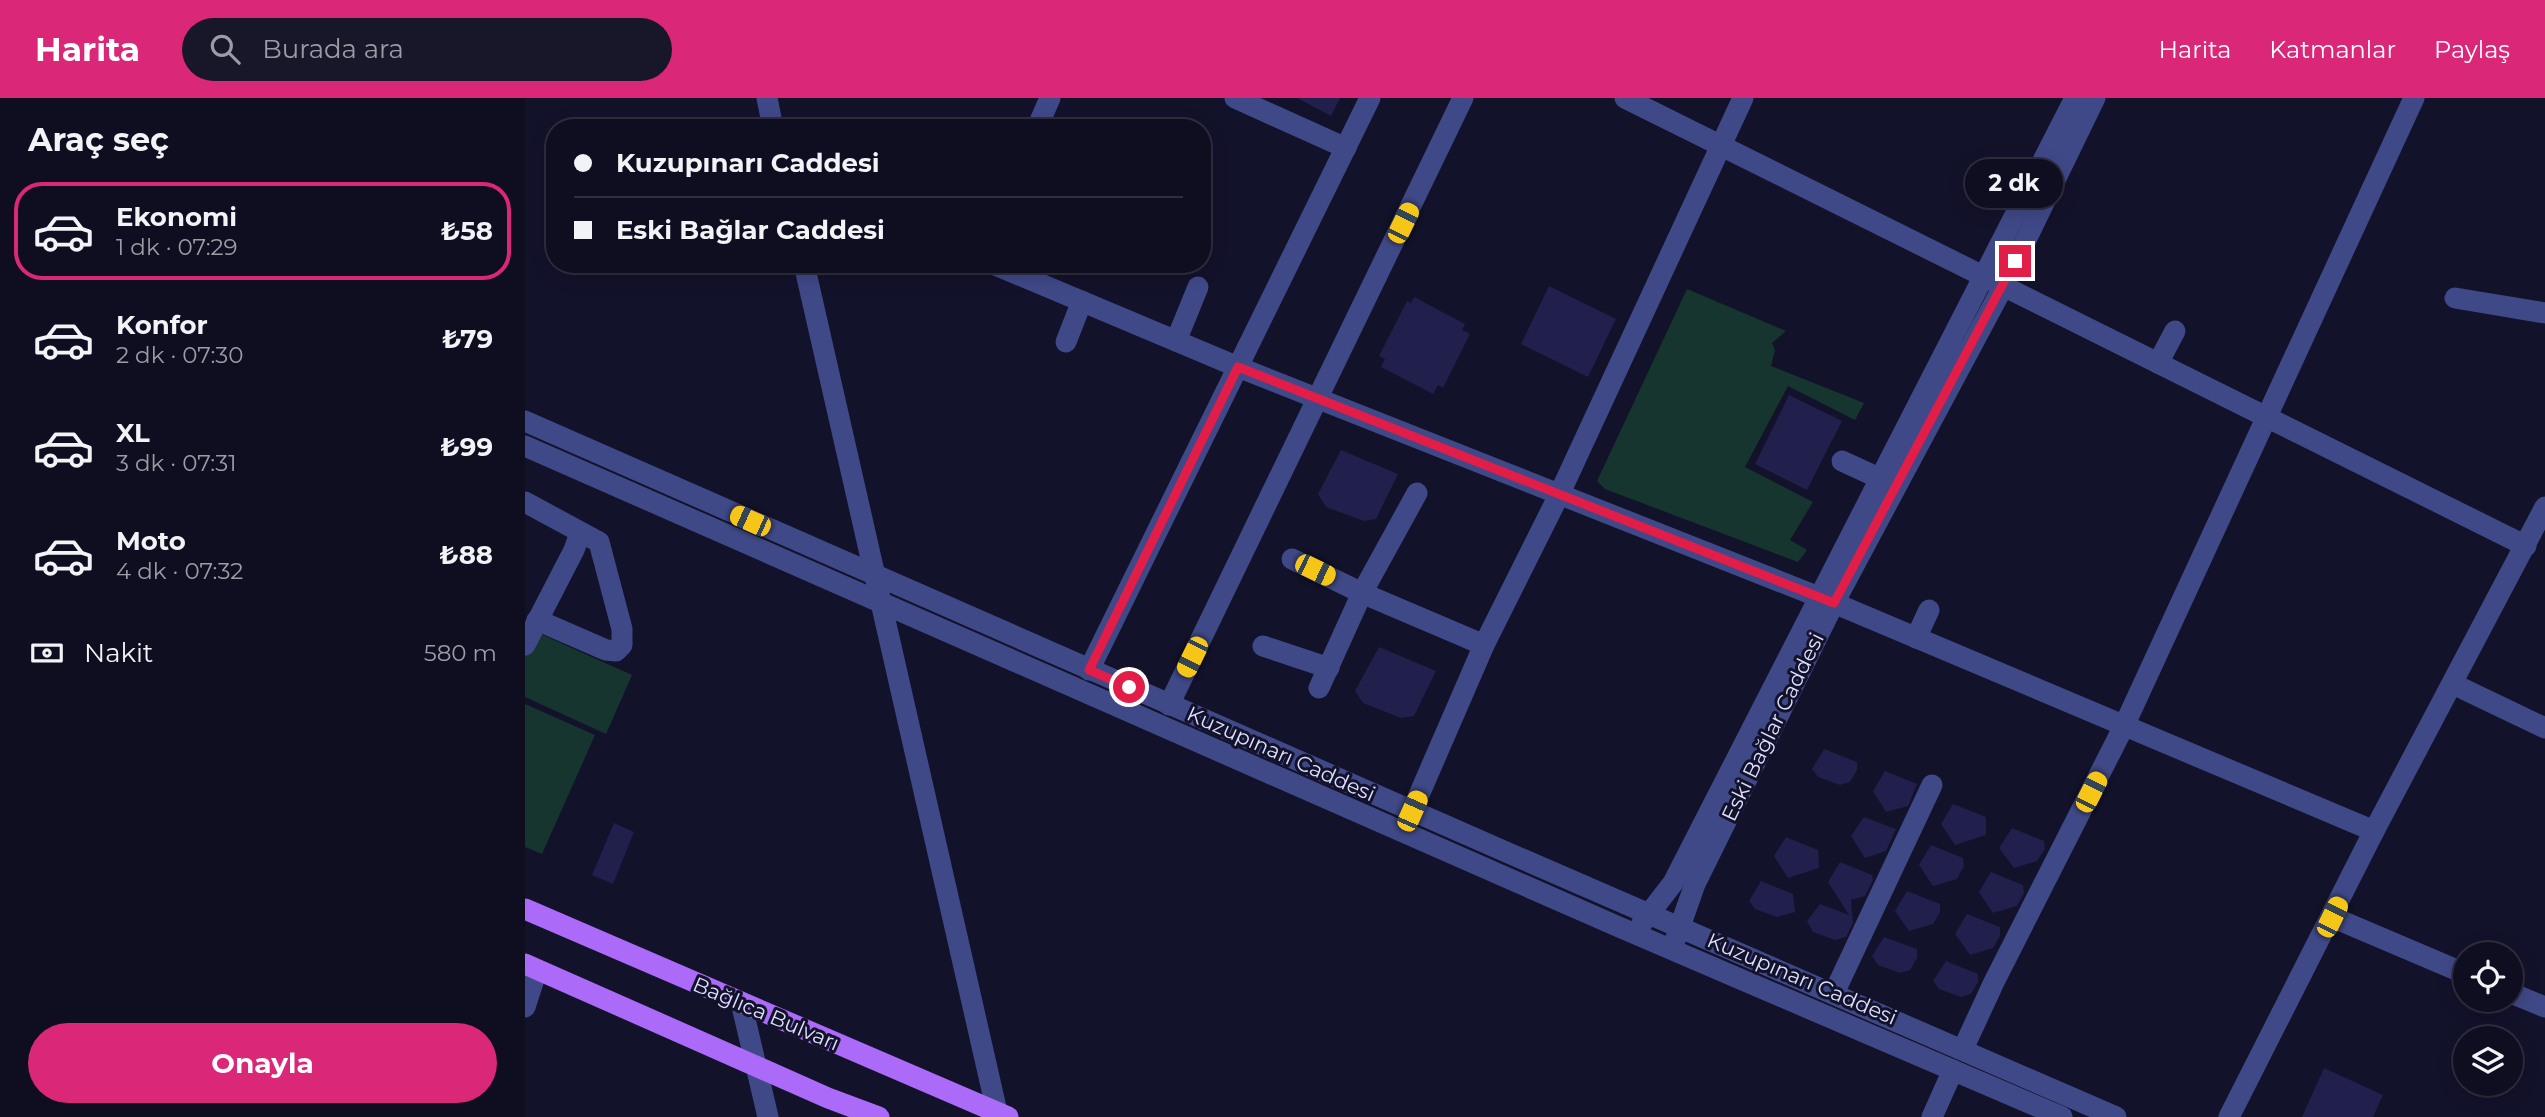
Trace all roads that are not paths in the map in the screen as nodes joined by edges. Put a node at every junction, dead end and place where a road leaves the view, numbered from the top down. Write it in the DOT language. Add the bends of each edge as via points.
graph roads {
  1 [pos="767,98"];
  2 [pos="1050,98"];
  3 [pos="1235,98"];
  4 [pos="1370,98"];
  5 [pos="1463,98"];
  6 [pos="1625,98"];
  7 [pos="1743,98"];
  8 [pos="2075,98"];
  9 [pos="2095,98"];
  10 [pos="2414,98"];
  11 [pos="771,119"];
  12 [pos="1041,119"];
  13 [pos="1721,145"];
  14 [pos="1346,148"];
  15 [pos="806,273"];
  16 [pos="1015,273"];
  17 [pos="1994,281"];
  18 [pos="1198,287"];
  19 [pos="2455,298"];
  20 [pos="1082,301"];
  21 [pos="2545,313"];
  22 [pos="2175,331"];
  23 [pos="1176,341"];
  24 [pos="1066,342"];
  25 [pos="2158,363"];
  26 [pos="1238,367"];
  27 [pos="1320,397"];
  28 [pos="2267,418"];
  29 [pos="525,421"];
  30 [pos="525,446"];
  31 [pos="1842,461"];
  32 [pos="1881,479"];
  33 [pos="1417,493"];
  34 [pos="1559,495"];
  35 [pos="525,502"];
  36 [pos="2545,507"];
  37 [pos="580,533"];
  38 [pos="2526,546"];
  39 [pos="1292,559"];
  40 [pos="876,576"];
  41 [pos="1362,593"];
  42 [pos="1827,600"];
  43 [pos="881,602"];
  44 [pos="1929,610"];
  45 [pos="530,630"];
  46 [pos="1916,638"];
  47 [pos="1484,645"];
  48 [pos="1262,646"];
  49 [pos="1329,668"];
  50 [pos="1089,670"];
  51 [pos="2453,684"];
  52 [pos="1319,688"];
  53 [pos="1169,705"];
  54 [pos="2124,726"];
  55 [pos="2545,728"];
  56 [pos="1932,785"];
  57 [pos="1412,811"];
  58 [pos="2374,831"];
  59 [pos="525,909"];
  60 [pos="1647,914"];
  61 [pos="2332,917"];
  62 [pos="1682,928"];
  63 [pos="1637,934"];
  64 [pos="1670,949"];
  65 [pos="531,967"];
  66 [pos="2453,968"];
  67 [pos="1834,993"];
  68 [pos="2523,998"];
  69 [pos="741,1002"];
  70 [pos="525,1007"];
  71 [pos="2545,1007"];
  72 [pos="1963,1049"];
  73 [pos="756,1065"];
  74 [pos="1954,1070"];
  75 [pos="1003,1114"];
  76 [pos="768,1117"];
  77 [pos="879,1117"];
  78 [pos="1932,1117"];
  79 [pos="2062,1117"];
  80 [pos="2116,1117"];
  81 [pos="2229,1117"];
  1 -- 11 [label="street"];
  2 -- 12 [label="street"];
  3 -- 14 [label="street"];
  4 -- 14 [label="street"];
  5 -- 27 [label="street"];
  6 -- 13 [label="street"];
  7 -- 13 [label="street"];
  8 -- 17 [label="street, Eski Bağlar Caddesi"];
  9 -- 17 [label="street, Eski Bağlar Caddesi"];
  10 -- 28 [label="street"];
  13 -- 17 [label="street"];
  13 -- 34 [label="street"];
  14 -- 26 [label="street"];
  15 -- 40 [label="street"];
  16 -- 20 [label="street"];
  17 -- 25 [label="street"];
  17 -- 32 [label="street, Eski Bağlar Caddesi"];
  17 -- 42 [label="street, Eski Bağlar Caddesi"];
  18 -- 23 [label="street"];
  19 -- 21 [label="street"];
  20 -- 23 [label="street"];
  20 -- 24 [label="street"];
  22 -- 25 [label="street"];
  23 -- 26 [label="street"];
  25 -- 28 [label="street"];
  26 -- 27 [label="street"];
  26 -- 50 [label="street"];
  27 -- 34 [label="street"];
  27 -- 53 [label="street"];
  28 -- 38 [label="street"];
  28 -- 54 [label="street"];
  29 -- 40 [label="street, Kuzupınarı Caddesi"];
  30 -- 43 [label="street, Kuzupınarı Caddesi"];
  31 -- 32 [label="street"];
  32 -- 42 [label="street, Eski Bağlar Caddesi"];
  33 -- 41 [label="street"];
  34 -- 42 [label="street"];
  34 -- 47 [label="street"];
  35 -- 37 [label="street"];
  36 -- 38 [label="street"];
  37 -- 45 [label="street"];
  37 -- 45 [label="street" via="600,542 622,645 616,651 606,650"];
  38 -- 51 [label="street"];
  39 -- 41 [label="street"];
  40 -- 43 [label="street"];
  40 -- 50 [label="street, Kuzupınarı Caddesi"];
  41 -- 47 [label="street"];
  41 -- 49 [label="street"];
  42 -- 46 [label="street"];
  42 -- 60 [label="street, Eski Bağlar Caddesi" via="1674,883"];
  42 -- 62 [label="street, Eski Bağlar Caddesi" via="1695,884"];
  43 -- 63 [label="street, Kuzupınarı Caddesi"];
  43 -- 75 [label="street"];
  44 -- 46 [label="street"];
  46 -- 54 [label="street"];
  47 -- 57 [label="street"];
  48 -- 49 [label="street"];
  49 -- 52 [label="street"];
  50 -- 53 [label="street, Kuzupınarı Caddesi"];
  51 -- 55 [label="street"];
  51 -- 58 [label="street"];
  53 -- 57 [label="street, Kuzupınarı Caddesi"];
  54 -- 58 [label="street"];
  54 -- 72 [label="street"];
  56 -- 67 [label="street"];
  57 -- 60 [label="street, Kuzupınarı Caddesi"];
  58 -- 61 [label="street"];
  59 -- 69 [label="main road, Bağlıca Bulvarı"];
  60 -- 62 [label="street, Kuzupınarı Caddesi"];
  60 -- 63 [label="street, Eski Bağlar Caddesi"];
  61 -- 66 [label="street"];
  61 -- 81 [label="street"];
  62 -- 64 [label="street, Eski Bağlar Caddesi"];
  62 -- 67 [label="street, Kuzupınarı Caddesi"];
  63 -- 64 [label="street, Kuzupınarı Caddesi"];
  64 -- 74 [label="street, Kuzupınarı Caddesi"];
  65 -- 70 [label="street"];
  65 -- 73 [label="main road"];
  67 -- 72 [label="street, Kuzupınarı Caddesi"];
  68 -- 71 [label="street"];
  69 -- 73 [label="street"];
  69 -- 75 [label="main road, Bağlıca Bulvarı"];
  72 -- 80 [label="street, Kuzupınarı Caddesi"];
  73 -- 76 [label="street"];
  73 -- 77 [label="main road"];
  74 -- 78 [label="street"];
  74 -- 79 [label="street, Kuzupınarı Caddesi"];
}
